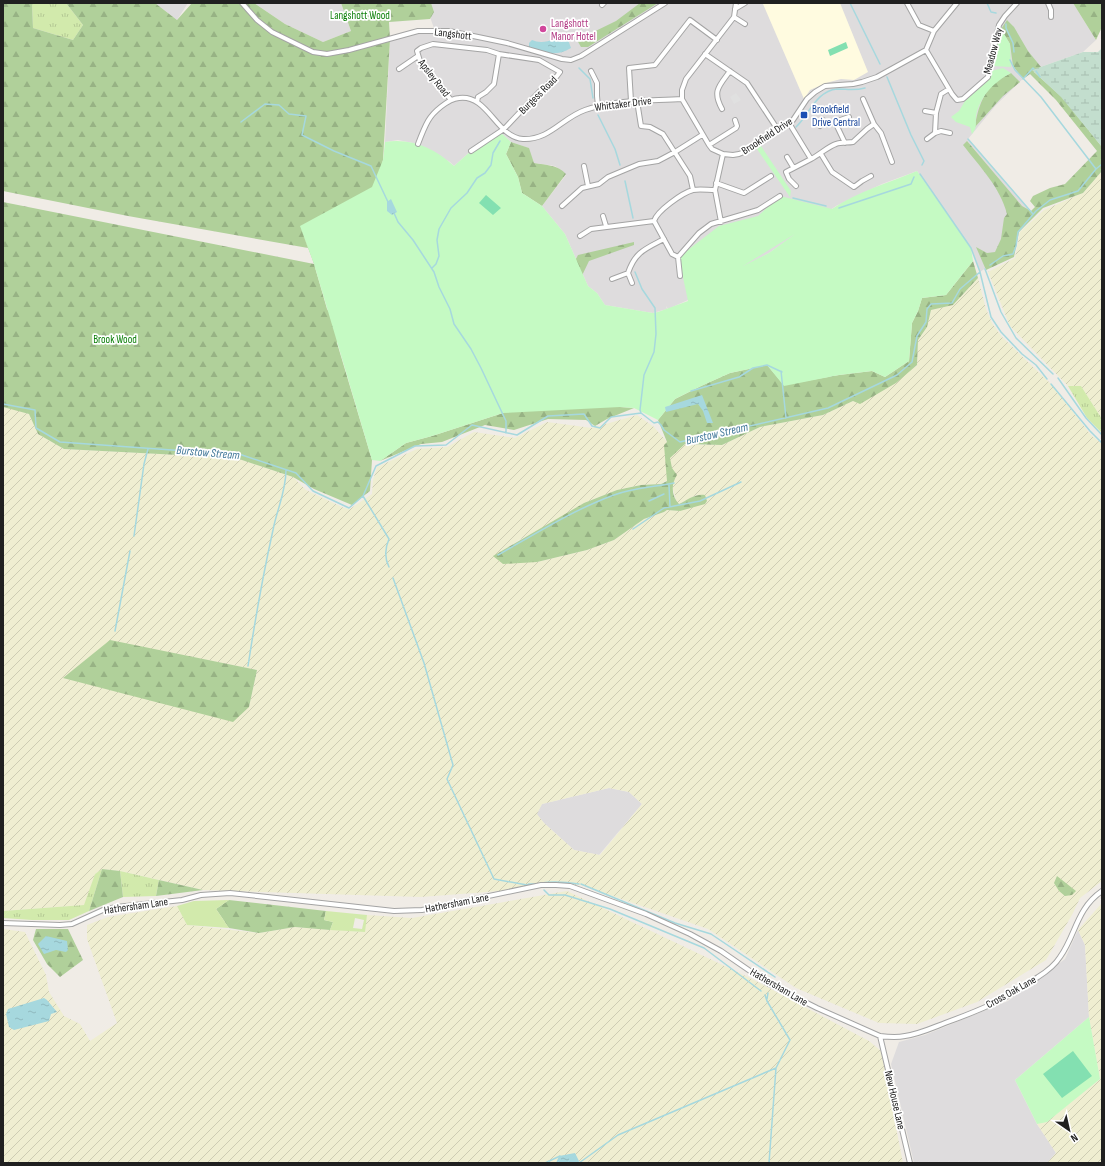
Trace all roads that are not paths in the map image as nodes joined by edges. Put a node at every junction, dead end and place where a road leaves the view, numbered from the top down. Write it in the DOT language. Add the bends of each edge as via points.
graph roads {
  1 [pos="242,3"];
  2 [pos="665,3"];
  3 [pos="736,3"];
  4 [pos="745,3"];
  5 [pos="906,3"];
  6 [pos="957,3"];
  7 [pos="1017,3"];
  8 [pos="1048,3"];
  9 [pos="735,9"];
  10 [pos="734,17"];
  11 [pos="1051,17"];
  12 [pos="745,24"];
  13 [pos="934,31"];
  14 [pos="717,40"];
  15 [pos="926,50"];
  16 [pos="499,54"];
  17 [pos="705,54"];
  18 [pos="418,56"];
  19 [pos="399,69"];
  20 [pos="591,71"];
  21 [pos="730,71"];
  22 [pos="949,89"];
  23 [pos="682,99"];
  24 [pos="864,99"];
  25 [pos="451,100"];
  26 [pos="631,101"];
  27 [pos="637,101"];
  28 [pos="477,102"];
  29 [pos="598,106"];
  30 [pos="722,109"];
  31 [pos="925,111"];
  32 [pos="936,113"];
  33 [pos="849,117"];
  34 [pos="735,120"];
  35 [pos="835,122"];
  36 [pos="790,123"];
  37 [pos="874,124"];
  38 [pos="820,126"];
  39 [pos="504,129"];
  40 [pos="778,130"];
  41 [pos="935,133"];
  42 [pos="950,133"];
  43 [pos="702,135"];
  44 [pos="927,138"];
  45 [pos="845,143"];
  46 [pos="418,144"];
  47 [pos="709,145"];
  48 [pos="471,151"];
  49 [pos="675,152"];
  50 [pos="723,154"];
  51 [pos="821,154"];
  52 [pos="787,157"];
  53 [pos="811,159"];
  54 [pos="892,162"];
  55 [pos="584,166"];
  56 [pos="793,168"];
  57 [pos="832,172"];
  58 [pos="771,176"];
  59 [pos="871,176"];
  60 [pos="828,177"];
  61 [pos="716,183"];
  62 [pos="588,186"];
  63 [pos="796,186"];
  64 [pos="693,190"];
  65 [pos="714,190"];
  66 [pos="780,196"];
  67 [pos="562,206"];
  68 [pos="603,216"];
  69 [pos="654,221"];
  70 [pos="721,222"];
  71 [pos="606,226"];
  72 [pos="580,236"];
  73 [pos="664,239"];
  74 [pos="678,258"];
  75 [pos="628,273"];
  76 [pos="680,276"];
  77 [pos="612,280"];
  78 [pos="632,283"];
  79 [pos="1102,891"];
  80 [pos="3,923"];
  81 [pos="880,1036"];
  82 [pos="910,1163"];
  1 -- 2 [label="street, Langshott" via="272,32 313,52 327,54 349,50 418,31 449,31 571,60"];
  3 -- 9 [label="street"];
  4 -- 9 [label="street"];
  5 -- 13 [label="street" via="919,25"];
  6 -- 13 [label="street"];
  7 -- 22 [label="street, Meadow Way" via="1000,25 988,77 963,99 957,100"];
  8 -- 11 [label="street"];
  9 -- 10 [label="street"];
  10 -- 12 [label="street"];
  10 -- 14 [label="street"];
  13 -- 15 [label="street"];
  14 -- 17 [label="street"];
  14 -- 26 [label="street" via="690,20 655,65 628,68"];
  15 -- 22 [label="street, Meadow Way"];
  15 -- 36 [label="street, Brookfield Drive" via="877,77 853,84 825,86 808,99"];
  16 -- 18 [label="street, Apsley Road" via="487,50 433,44 417,51"];
  16 -- 28 [label="street" via="494,84 478,97"];
  16 -- 39 [label="street, Burgess Road" via="539,60 560,72"];
  17 -- 21 [label="street"];
  17 -- 23 [label="street" via="686,79"];
  18 -- 19 [label="street, Apsley Road"];
  18 -- 25 [label="street, Apsley Road"];
  20 -- 29 [label="street" via="597,83"];
  21 -- 30 [label="street" via="717,91 717,100"];
  21 -- 40 [label="street" via="748,83"];
  22 -- 32 [label="street" via="941,94"];
  23 -- 27 [label="street, Whittaker Drive"];
  23 -- 43 [label="street"];
  24 -- 37 [label="street"];
  25 -- 28 [label="street" via="459,98"];
  25 -- 46 [label="street" via="428,121"];
  26 -- 27 [label="street, Whittaker Drive"];
  26 -- 29 [label="street, Whittaker Drive"];
  27 -- 49 [label="street" via="642,126 663,134"];
  28 -- 39 [label="street, Whittaker Drive"];
  29 -- 39 [label="street, Whittaker Drive" via="570,117 537,138 522,139"];
  31 -- 32 [label="street"];
  32 -- 41 [label="street"];
  33 -- 35 [label="street"];
  34 -- 47 [label="street" via="736,128"];
  35 -- 38 [label="street" via="829,124 823,120"];
  35 -- 45 [label="street"];
  36 -- 40 [label="street, Brookfield Drive"];
  36 -- 53 [label="street"];
  37 -- 45 [label="street" via="853,142"];
  37 -- 54 [label="street" via="881,132"];
  39 -- 48 [label="street"];
  40 -- 50 [label="street, Brookfield Drive" via="744,152 734,155"];
  41 -- 42 [label="street"];
  41 -- 44 [label="street"];
  43 -- 47 [label="street"];
  43 -- 49 [label="street"];
  45 -- 51 [label="street" via="837,143"];
  47 -- 50 [label="street" via="712,150"];
  49 -- 62 [label="street" via="653,162 643,162 608,177 599,184"];
  49 -- 64 [label="street" via="690,176"];
  50 -- 61 [label="street"];
  51 -- 53 [label="street"];
  51 -- 57 [label="street"];
  52 -- 56 [label="street"];
  53 -- 56 [label="street"];
  55 -- 62 [label="street"];
  56 -- 63 [label="street" via="786,172"];
  57 -- 59 [label="street" via="854,187"];
  57 -- 60 [label="street"];
  58 -- 61 [label="street" via="744,193"];
  61 -- 65 [label="street"];
  62 -- 67 [label="street" via="582,188"];
  64 -- 65 [label="street"];
  64 -- 69 [label="street" via="680,196 655,217"];
  65 -- 70 [label="street"];
  66 -- 70 [label="street" via="758,210"];
  68 -- 71 [label="street"];
  69 -- 71 [label="street"];
  69 -- 73 [label="street"];
  70 -- 74 [label="street" via="711,224 699,233"];
  71 -- 72 [label="street" via="591,229"];
  73 -- 74 [label="street" via="672,254"];
  73 -- 75 [label="street" via="640,252"];
  74 -- 76 [label="street"];
  75 -- 77 [label="street"];
  75 -- 78 [label="street"];
  79 -- 81 [label="street, Cross Oak Lane" via="1089,903 1078,920 1060,957 1048,970 1027,985 1003,1000 920,1033 903,1037"];
  80 -- 81 [label="street, Hathersham Lane" via="72,924 102,910 116,907 230,893 394,911 422,910 541,885 570,886 646,914 690,934 721,951 769,984"];
  81 -- 82 [label="street, New House Lane"];
}
